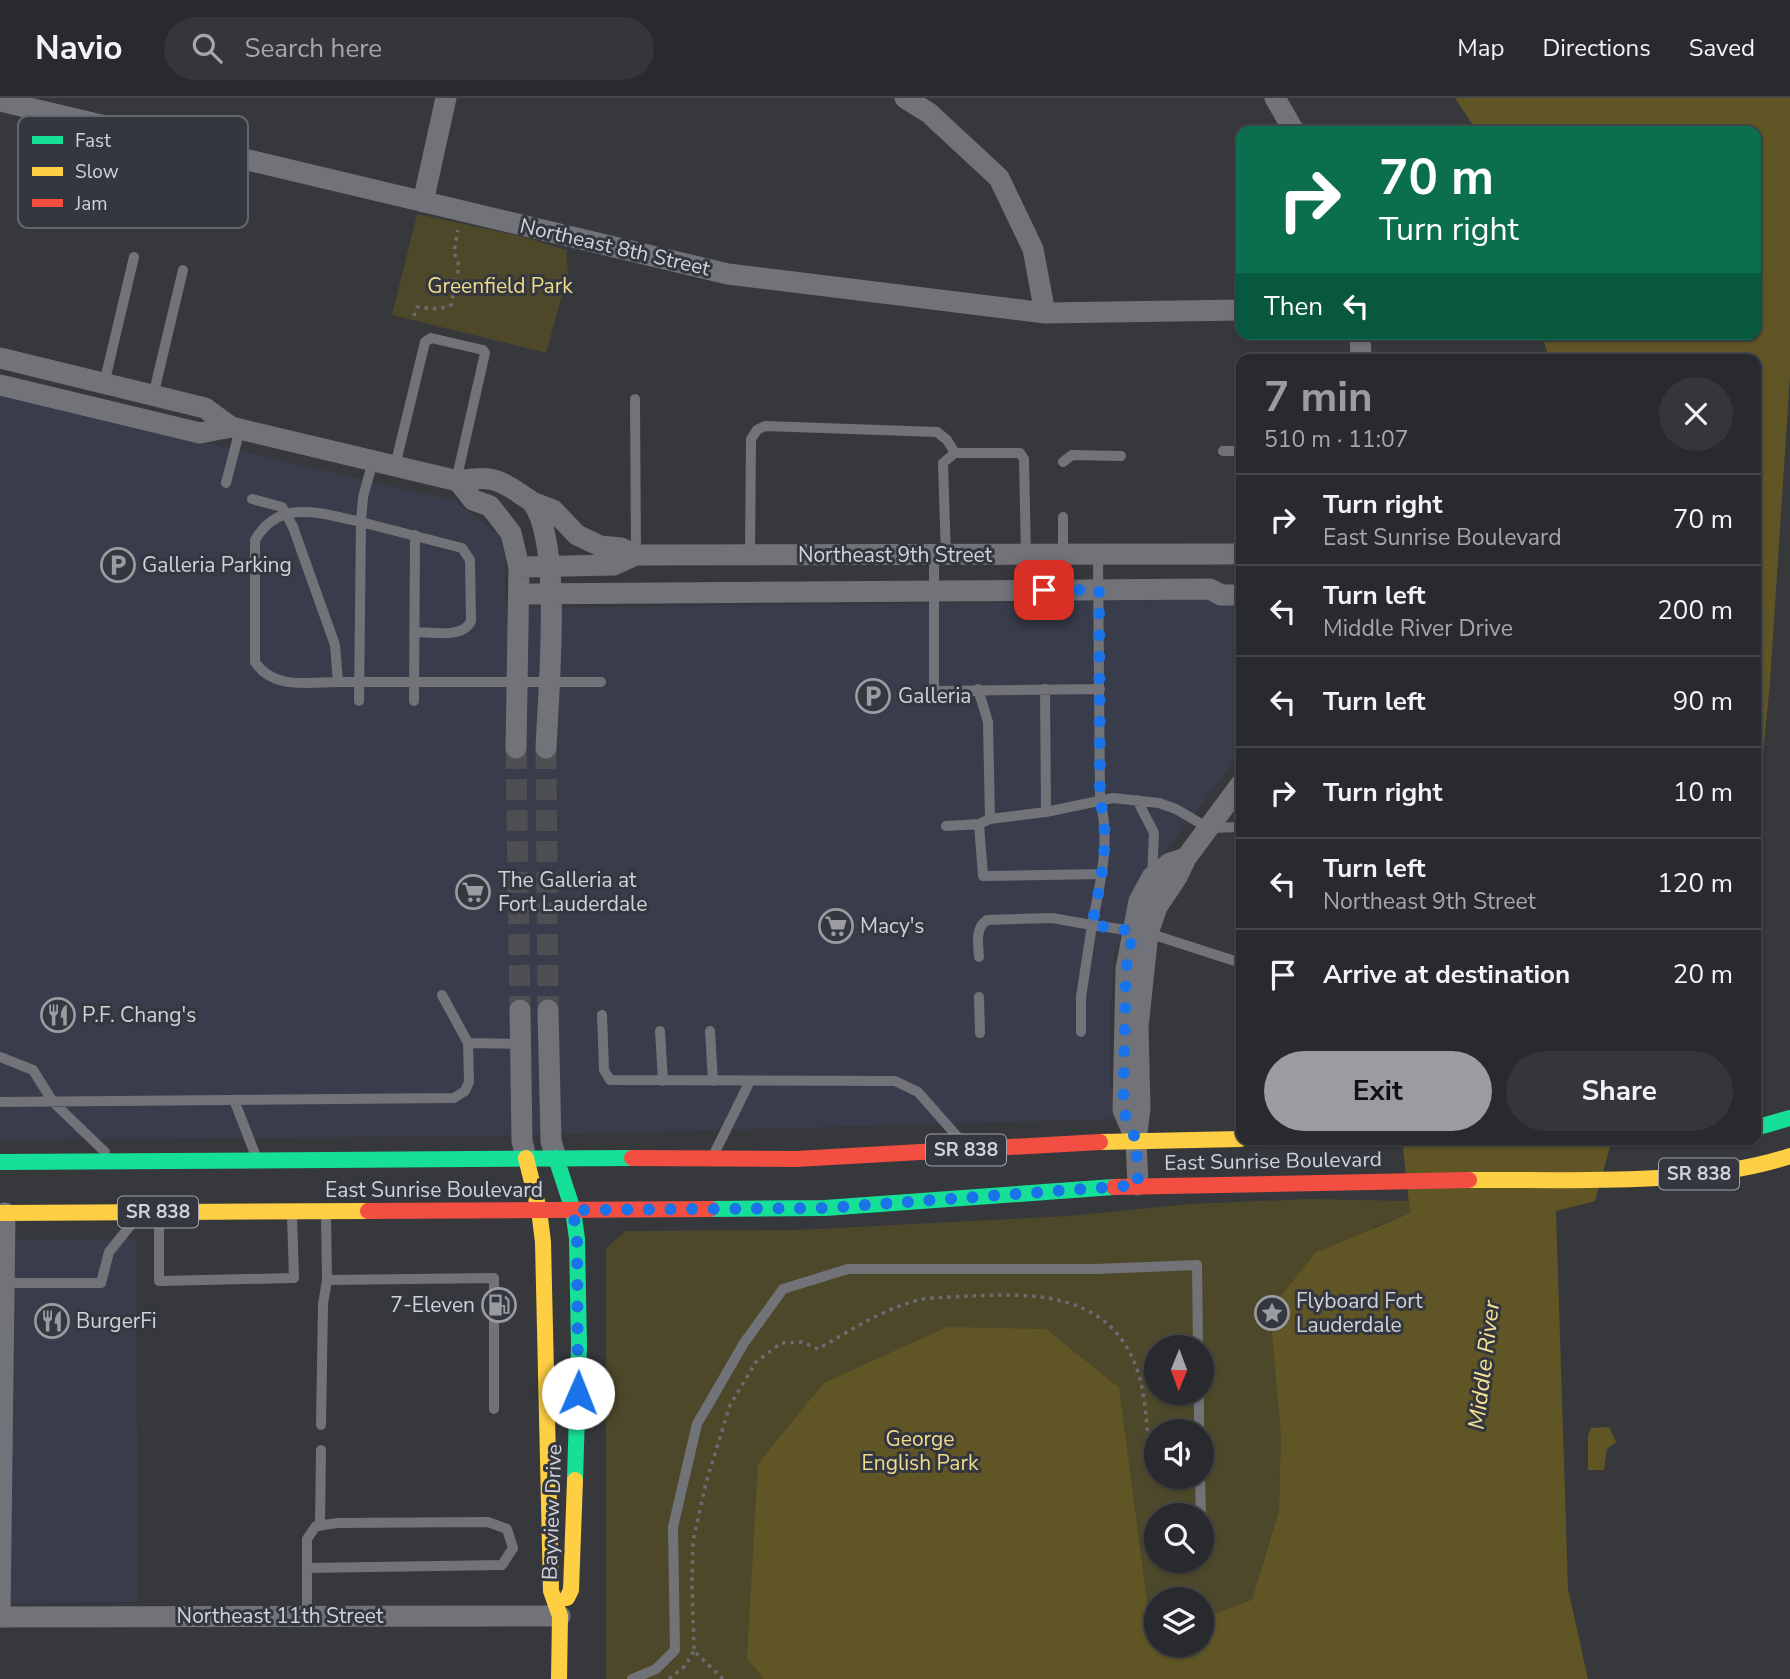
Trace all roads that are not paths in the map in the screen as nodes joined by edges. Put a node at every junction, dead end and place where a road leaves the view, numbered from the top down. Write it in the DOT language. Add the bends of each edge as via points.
graph roads {
  1 [pos="446,98"];
  2 [pos="905,98"];
  3 [pos="1276,98"];
  4 [pos="0,101"];
  5 [pos="63,116"];
  6 [pos="1291,126"];
  7 [pos="248,160"];
  8 [pos="423,202"];
  9 [pos="134,257"];
  10 [pos="183,270"];
  11 [pos="1236,310"];
  12 [pos="1045,313"];
  13 [pos="4,359"];
  14 [pos="104,384"];
  15 [pos="0,386"];
  16 [pos="153,396"];
  17 [pos="635,398"];
  18 [pos="236,428"];
  19 [pos="1223,451"];
  20 [pos="1236,451"];
  21 [pos="955,453"];
  22 [pos="1121,456"];
  23 [pos="373,461"];
  24 [pos="1063,462"];
  25 [pos="395,466"];
  26 [pos="457,481"];
  27 [pos="226,483"];
  28 [pos="252,499"];
  29 [pos="532,502"];
  30 [pos="1063,517"];
  31 [pos="361,522"];
  32 [pos="415,535"];
  33 [pos="1236,554"];
  34 [pos="636,555"];
  35 [pos="750,555"];
  36 [pos="1026,555"];
  37 [pos="1063,555"];
  38 [pos="1098,555"];
  39 [pos="940,556"];
  40 [pos="551,566"];
  41 [pos="519,567"];
  42 [pos="1236,580"];
  43 [pos="1210,589"];
  44 [pos="1099,590"];
  45 [pos="934,591"];
  46 [pos="551,593"];
  47 [pos="519,594"];
  48 [pos="1236,595"];
  49 [pos="414,632"];
  50 [pos="517,681"];
  51 [pos="549,681"];
  52 [pos="338,682"];
  53 [pos="359,682"];
  54 [pos="414,682"];
  55 [pos="601,682"];
  56 [pos="978,689"];
  57 [pos="1045,689"];
  58 [pos="1100,689"];
  59 [pos="359,701"];
  60 [pos="414,701"];
  61 [pos="516,748"];
  62 [pos="547,748"];
  63 [pos="1236,791"];
  64 [pos="1137,800"];
  65 [pos="1100,801"];
  66 [pos="1046,812"];
  67 [pos="990,819"];
  68 [pos="979,824"];
  69 [pos="946,825"];
  70 [pos="1236,827"];
  71 [pos="1208,828"];
  72 [pos="1185,858"];
  73 [pos="1102,874"];
  74 [pos="1152,877"];
  75 [pos="1092,925"];
  76 [pos="1141,932"];
  77 [pos="979,957"];
  78 [pos="1236,961"];
  79 [pos="442,995"];
  80 [pos="979,997"];
  81 [pos="520,1010"];
  82 [pos="548,1010"];
  83 [pos="602,1015"];
  84 [pos="660,1031"];
  85 [pos="710,1031"];
  86 [pos="1081,1032"];
  87 [pos="980,1033"];
  88 [pos="468,1043"];
  89 [pos="521,1044"];
  90 [pos="0,1057"];
  91 [pos="750,1081"];
  92 [pos="663,1082"];
  93 [pos="713,1082"];
  94 [pos="234,1100"];
  95 [pos="0,1102"];
  96 [pos="53,1102"];
  97 [pos="1790,1118"];
  98 [pos="1761,1126"];
  99 [pos="1236,1139"];
  100 [pos="1136,1140"];
  101 [pos="969,1150"];
  102 [pos="1790,1156"];
  103 [pos="526,1158"];
  104 [pos="556,1158"];
  105 [pos="712,1158"];
  106 [pos="258,1160"];
  107 [pos="67,1161"];
  108 [pos="114,1161"];
  109 [pos="0,1162"];
  110 [pos="36,1178"];
  111 [pos="1138,1185"];
  112 [pos="6,1208"];
  113 [pos="539,1210"];
  114 [pos="573,1210"];
  115 [pos="326,1211"];
  116 [pos="141,1212"];
  117 [pos="159,1212"];
  118 [pos="291,1212"];
  119 [pos="327,1280"];
  120 [pos="4,1283"];
  121 [pos="1198,1335"];
  122 [pos="494,1409"];
  123 [pos="321,1424"];
  124 [pos="321,1450"];
  125 [pos="320,1526"];
  126 [pos="307,1568"];
  127 [pos="307,1616"];
  128 [pos="560,1616"];
  129 [pos="0,1617"];
  130 [pos="558,1679"];
  131 [pos="632,1679"];
  1 -- 8 [label="street"];
  2 -- 12 [label="street" via="929,113 999,178 1033,249"];
  3 -- 6 [label="street"];
  4 -- 5 [label="street, Northeast 8th Street"];
  7 -- 8 [label="street, Northeast 8th Street"];
  8 -- 12 [label="street, Northeast 8th Street" via="728,274"];
  9 -- 14 [label="lane"];
  10 -- 16 [label="lane"];
  11 -- 12 [label="street, Northeast 8th Street"];
  13 -- 14 [label="street"];
  13 -- 15 [label="lane"];
  14 -- 16 [label="street"];
  15 -- 18 [label="street" via="200,432"];
  16 -- 18 [label="street" via="205,408"];
  17 -- 34 [label="lane"];
  18 -- 23 [label="street"];
  18 -- 27 [label="lane"];
  19 -- 20 [label="lane"];
  21 -- 35 [label="lane" via="937,432 765,426 751,439"];
  21 -- 36 [label="lane" via="1020,453 1026,467"];
  21 -- 39 [label="lane" via="943,463"];
  22 -- 24 [label="lane" via="1072,456"];
  23 -- 25 [label="street"];
  23 -- 31 [label="lane"];
  25 -- 26 [label="street"];
  25 -- 26 [label="lane" via="425,341 431,338 485,353"];
  26 -- 29 [label="street" via="483,477 503,483"];
  26 -- 41 [label="street" via="473,500 490,506 511,533"];
  28 -- 52 [label="lane, bridge" via="282,507 293,527 335,645"];
  29 -- 34 [label="street" via="553,510 577,535"];
  29 -- 40 [label="street" via="542,523"];
  30 -- 37 [label="lane"];
  31 -- 32 [label="lane"];
  31 -- 52 [label="lane" via="297,510 267,523 255,540 254,662 274,680"];
  31 -- 53 [label="lane"];
  32 -- 49 [label="lane"];
  32 -- 49 [label="lane" via="462,548 468,554 471,621 461,632"];
  33 -- 38 [label="street, Northeast 9th Street"];
  34 -- 35 [label="street, Northeast 9th Street"];
  34 -- 40 [label="street, Northeast 9th Street" via="614,565"];
  35 -- 39 [label="street, Northeast 9th Street"];
  36 -- 37 [label="street, Northeast 9th Street"];
  36 -- 39 [label="street, Northeast 9th Street"];
  37 -- 38 [label="street, Northeast 9th Street"];
  38 -- 44 [label="lane"];
  39 -- 45 [label="lane"];
  40 -- 41 [label="street, Northeast 9th Street"];
  40 -- 46 [label="street"];
  41 -- 47 [label="street"];
  42 -- 43 [label="street, Northeast 9th Street" via="1222,581"];
  43 -- 44 [label="street, Northeast 9th Street"];
  43 -- 48 [label="street, Northeast 9th Street"];
  44 -- 45 [label="street, Northeast 9th Street"];
  44 -- 58 [label="lane"];
  45 -- 46 [label="street, Northeast 9th Street"];
  45 -- 56 [label="lane" via="934,691"];
  46 -- 47 [label="street, Northeast 9th Street"];
  46 -- 51 [label="street"];
  47 -- 50 [label="street"];
  49 -- 54 [label="lane"];
  50 -- 51 [label="lane"];
  50 -- 54 [label="lane"];
  50 -- 61 [label="street"];
  51 -- 55 [label="lane"];
  51 -- 62 [label="street"];
  52 -- 53 [label="lane"];
  53 -- 54 [label="lane"];
  53 -- 59 [label="lane"];
  54 -- 60 [label="lane"];
  56 -- 57 [label="lane"];
  56 -- 67 [label="lane" via="988,722"];
  57 -- 58 [label="lane"];
  57 -- 66 [label="lane"];
  58 -- 65 [label="lane"];
  63 -- 71 [label="street"];
  64 -- 65 [label="lane"];
  64 -- 71 [label="lane" via="1176,809"];
  64 -- 74 [label="lane" via="1154,833"];
  65 -- 66 [label="lane"];
  65 -- 73 [label="lane" via="1104,815"];
  66 -- 67 [label="lane"];
  67 -- 68 [label="lane"];
  68 -- 69 [label="lane"];
  68 -- 73 [label="lane" via="983,876"];
  70 -- 71 [label="lane"];
  71 -- 72 [label="street"];
  72 -- 74 [label="street"];
  72 -- 76 [label="street"];
  73 -- 75 [label="lane"];
  74 -- 76 [label="street" via="1139,901"];
  75 -- 76 [label="lane"];
  75 -- 77 [label="lane" via="1052,918 987,920 978,931"];
  75 -- 86 [label="lane"];
  76 -- 78 [label="lane"];
  76 -- 100 [label="street" via="1126,969 1123,1110"];
  79 -- 88 [label="lane"];
  80 -- 87 [label="lane"];
  81 -- 89 [label="street"];
  82 -- 104 [label="street" via="551,1132"];
  83 -- 92 [label="lane" via="604,1070 610,1080"];
  84 -- 92 [label="lane"];
  85 -- 93 [label="lane"];
  88 -- 89 [label="lane"];
  88 -- 94 [label="lane" via="469,1082 454,1098"];
  89 -- 103 [label="street"];
  90 -- 96 [label="lane" via="33,1070"];
  91 -- 93 [label="lane"];
  91 -- 101 [label="lane" via="895,1081 919,1091"];
  91 -- 105 [label="lane"];
  92 -- 93 [label="lane"];
  94 -- 96 [label="lane"];
  94 -- 106 [label="lane"];
  95 -- 96 [label="lane"];
  96 -- 108 [label="lane"];
  97 -- 98 [label="main road"];
  99 -- 100 [label="main road, East Sunrise Boulevard / SR 838"];
  100 -- 101 [label="main road, East Sunrise Boulevard / SR 838"];
  100 -- 111 [label="street"];
  101 -- 105 [label="main road, East Sunrise Boulevard / SR 838" via="796,1159"];
  102 -- 111 [label="main road, East Sunrise Boulevard / SR 838" via="1763,1165 1692,1175 1605,1179"];
  103 -- 104 [label="main road, East Sunrise Boulevard / SR 838"];
  103 -- 106 [label="main road, East Sunrise Boulevard / SR 838"];
  103 -- 113 [label="main road, Bayview Drive"];
  104 -- 105 [label="main road, East Sunrise Boulevard / SR 838"];
  104 -- 114 [label="main road, Bayview Drive"];
  106 -- 108 [label="main road, East Sunrise Boulevard / SR 838"];
  107 -- 108 [label="main road, East Sunrise Boulevard / SR 838"];
  107 -- 109 [label="main road, East Sunrise Boulevard / SR 838"];
  107 -- 110 [label="main road"];
  111 -- 114 [label="main road, East Sunrise Boulevard / SR 838" via="825,1208"];
  112 -- 116 [label="main road, East Sunrise Boulevard / SR 838"];
  112 -- 120 [label="street"];
  113 -- 114 [label="main road, East Sunrise Boulevard / SR 838"];
  113 -- 115 [label="main road, East Sunrise Boulevard / SR 838"];
  113 -- 128 [label="main road, Bayview Drive" via="551,1591"];
  114 -- 128 [label="main road, Bayview Drive" via="578,1393 571,1590"];
  115 -- 118 [label="main road, East Sunrise Boulevard / SR 838"];
  115 -- 119 [label="lane"];
  116 -- 117 [label="main road, East Sunrise Boulevard / SR 838"];
  116 -- 120 [label="lane" via="109,1252 101,1283"];
  117 -- 118 [label="main road, East Sunrise Boulevard / SR 838"];
  117 -- 118 [label="lane" via="159,1282 294,1278"];
  119 -- 122 [label="lane" via="494,1278"];
  119 -- 123 [label="lane"];
  120 -- 129 [label="street"];
  121 -- 131 [label="lane" via="1197,1265 848,1269 783,1289 744,1343 697,1424 673,1527 675,1650 656,1669"];
  124 -- 125 [label="lane"];
  125 -- 126 [label="lane" via="307,1539"];
  125 -- 126 [label="lane" via="488,1522 506,1529 513,1548 502,1565"];
  126 -- 127 [label="lane"];
  127 -- 128 [label="street, Northeast 11th Street"];
  127 -- 129 [label="street, Northeast 11th Street"];
  128 -- 130 [label="main road, Bayview Drive"];
}
